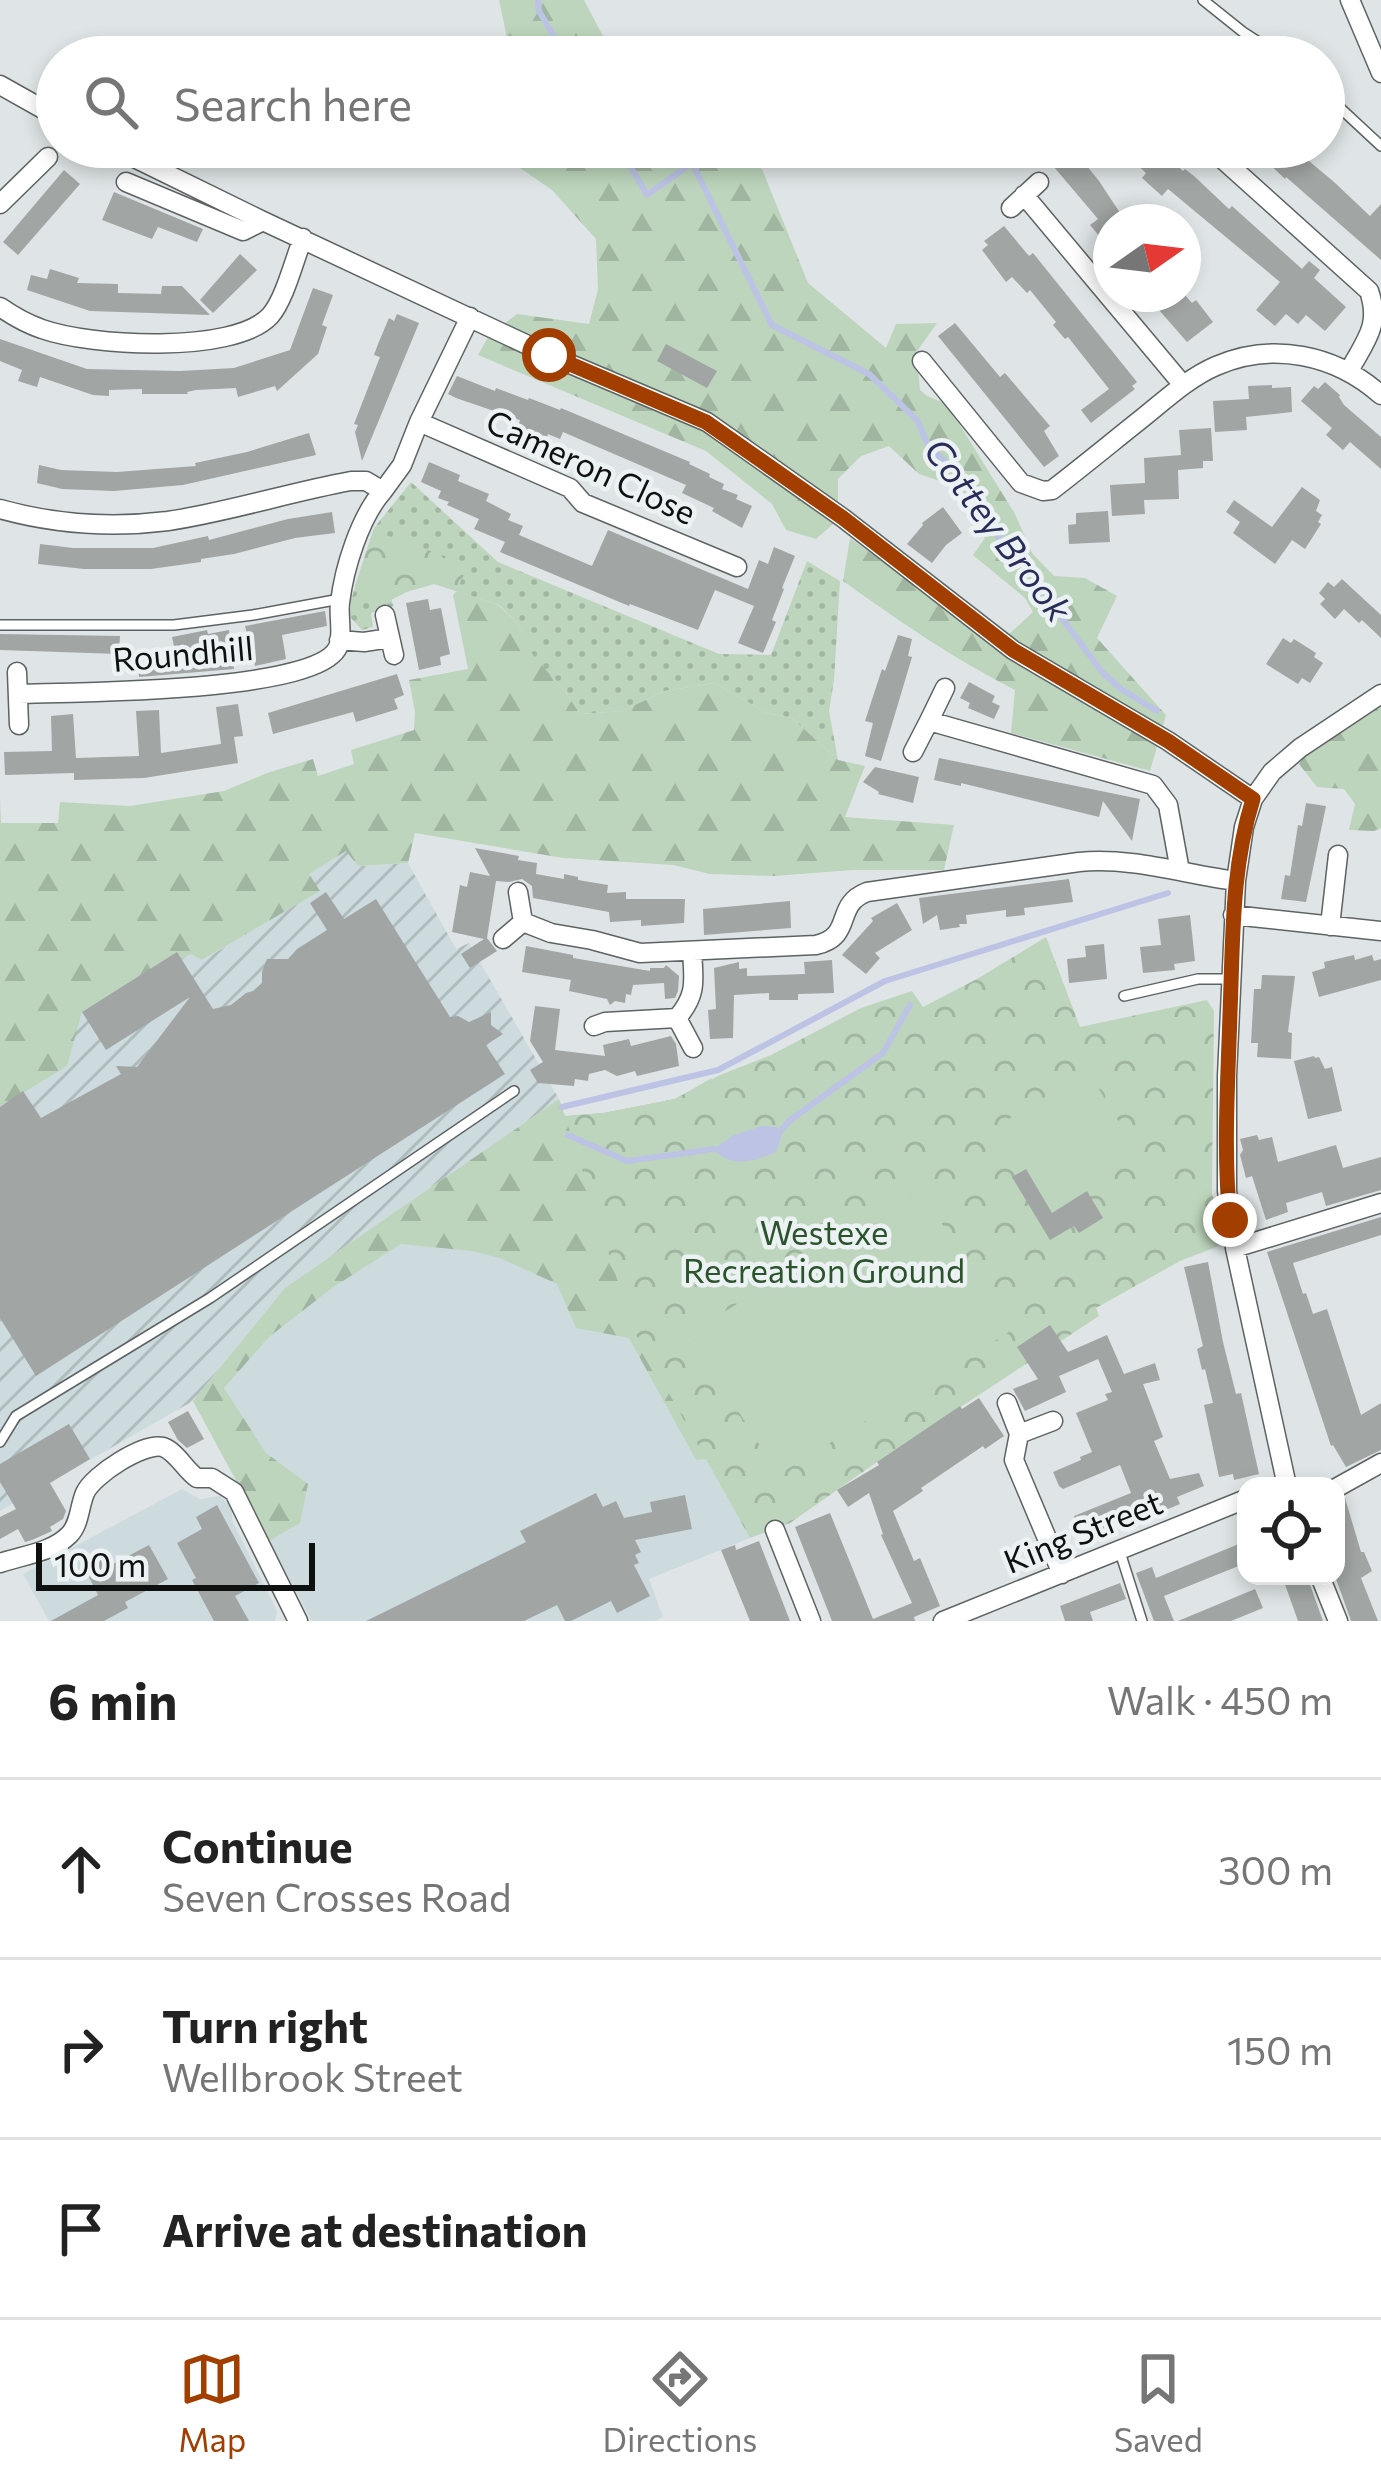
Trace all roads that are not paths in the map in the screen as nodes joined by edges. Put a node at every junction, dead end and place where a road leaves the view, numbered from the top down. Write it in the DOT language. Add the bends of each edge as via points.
graph roads {
  1 [pos="1203,0"];
  2 [pos="1350,0"];
  3 [pos="1249,36"];
  4 [pos="1381,73"];
  5 [pos="0,85"];
  6 [pos="36,105"];
  7 [pos="1345,113"];
  8 [pos="1381,146"];
  9 [pos="37,168"];
  10 [pos="155,168"];
  11 [pos="1232,168"];
  12 [pos="126,182"];
  13 [pos="1024,195"];
  14 [pos="0,204"];
  15 [pos="263,221"];
  16 [pos="302,238"];
  17 [pos="0,308"];
  18 [pos="470,317"];
  19 [pos="922,361"];
  20 [pos="1349,371"];
  21 [pos="1184,386"];
  22 [pos="1381,395"];
  23 [pos="419,422"];
  24 [pos="383,491"];
  25 [pos="0,509"];
  26 [pos="737,567"];
  27 [pos="340,599"];
  28 [pos="385,615"];
  29 [pos="0,625"];
  30 [pos="339,640"];
  31 [pos="16,672"];
  32 [pos="945,688"];
  33 [pos="18,694"];
  34 [pos="1381,694"];
  35 [pos="929,721"];
  36 [pos="19,725"];
  37 [pos="913,752"];
  38 [pos="1253,799"];
  39 [pos="1338,855"];
  40 [pos="1180,871"];
  41 [pos="1236,881"];
  42 [pos="518,892"];
  43 [pos="1232,915"];
  44 [pos="523,922"];
  45 [pos="1330,926"];
  46 [pos="1381,931"];
  47 [pos="503,939"];
  48 [pos="692,952"];
  49 [pos="1230,979"];
  50 [pos="1124,996"];
  51 [pos="677,1018"];
  52 [pos="594,1026"];
  53 [pos="693,1048"];
  54 [pos="514,1091"];
  55 [pos="1381,1203"];
  56 [pos="1234,1248"];
  57 [pos="1007,1403"];
  58 [pos="1053,1421"];
  59 [pos="1019,1434"];
  60 [pos="0,1442"];
  61 [pos="1381,1463"];
  62 [pos="1282,1477"];
  63 [pos="1345,1484"];
  64 [pos="1237,1503"];
  65 [pos="775,1529"];
  66 [pos="1119,1550"];
  67 [pos="0,1563"];
  68 [pos="1061,1574"];
  69 [pos="1324,1585"];
  70 [pos="964,1617"];
  71 [pos="298,1621"];
  72 [pos="811,1621"];
  73 [pos="943,1621"];
  74 [pos="1142,1621"];
  75 [pos="1338,1621"];
  1 -- 3 [label="lane"];
  2 -- 4 [label="street"];
  5 -- 6 [label="street"];
  7 -- 8 [label="lane"];
  9 -- 14 [label="street"];
  10 -- 15 [label="street"];
  11 -- 20 [label="street" via="1369,291 1375,322"];
  12 -- 15 [label="street" via="243,231"];
  13 -- 21 [label="street"];
  15 -- 16 [label="street"];
  16 -- 17 [label="street" via="277,307 234,334 107,342 43,330"];
  16 -- 18 [label="street"];
  18 -- 23 [label="street"];
  18 -- 38 [label="street" via="706,422 1013,650"];
  19 -- 21 [label="street" via="931,383 1021,483 1043,491"];
  20 -- 21 [label="street" via="1303,356 1255,354"];
  20 -- 22 [label="street"];
  23 -- 24 [label="street"];
  23 -- 26 [label="street, Cameron Close"];
  24 -- 25 [label="street" via="351,481 122,524"];
  24 -- 27 [label="street" via="364,518"];
  27 -- 29 [label="lane" via="174,625"];
  27 -- 30 [label="street"];
  28 -- 30 [label="street" via="392,646"];
  30 -- 33 [label="street, Roundhill" via="316,663 254,680"];
  31 -- 33 [label="street"];
  32 -- 35 [label="street"];
  33 -- 36 [label="street"];
  34 -- 38 [label="street" via="1300,748"];
  35 -- 37 [label="street"];
  35 -- 40 [label="street" via="1153,785 1168,805"];
  38 -- 41 [label="street"];
  39 -- 45 [label="street"];
  40 -- 41 [label="street"];
  40 -- 48 [label="street" via="1108,859 867,892 849,904 827,943"];
  41 -- 43 [label="street"];
  42 -- 44 [label="street"];
  43 -- 45 [label="street"];
  43 -- 49 [label="street"];
  44 -- 47 [label="street"];
  44 -- 48 [label="street" via="640,953"];
  45 -- 46 [label="street"];
  48 -- 51 [label="street" via="693,991"];
  49 -- 50 [label="lane"];
  49 -- 56 [label="street" via="1227,1191"];
  51 -- 52 [label="street"];
  51 -- 53 [label="street"];
  54 -- 60 [label="lane" via="210,1298 16,1416"];
  55 -- 56 [label="street"];
  56 -- 62 [label="street"];
  57 -- 59 [label="street"];
  58 -- 59 [label="street"];
  59 -- 68 [label="street" via="1014,1460"];
  61 -- 63 [label="street"];
  64 -- 66 [label="street, King Street"];
  65 -- 72 [label="street"];
  66 -- 68 [label="street, King Street"];
  66 -- 74 [label="lane"];
  67 -- 71 [label="street" via="70,1534 100,1474 163,1447 197,1478 234,1492"];
  68 -- 70 [label="street, King Street"];
  69 -- 75 [label="street"];
  70 -- 73 [label="street, King Street"];
}
